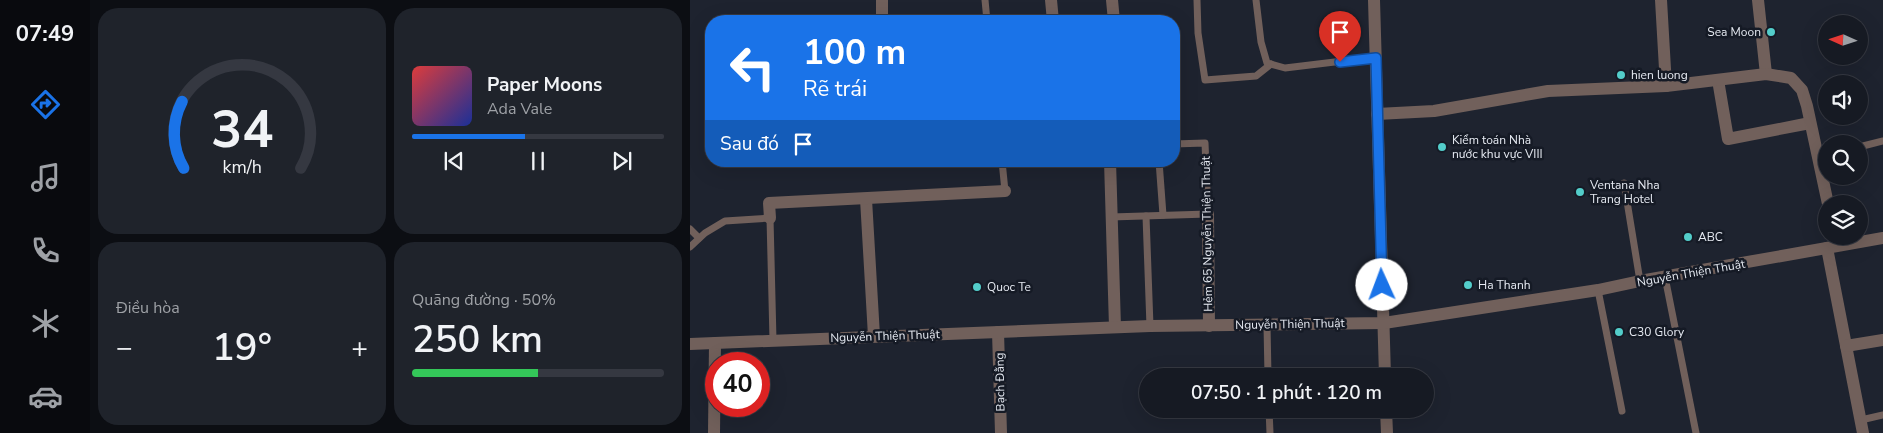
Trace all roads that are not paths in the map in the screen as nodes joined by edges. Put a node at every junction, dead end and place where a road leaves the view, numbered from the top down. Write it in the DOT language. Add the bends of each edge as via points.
graph roads {
  1 [pos="882,0"];
  2 [pos="985,0"];
  3 [pos="1051,0"];
  4 [pos="1112,0"];
  5 [pos="1197,0"];
  6 [pos="1256,0"];
  7 [pos="1374,0"];
  8 [pos="1661,0"];
  9 [pos="1758,0"];
  10 [pos="882,15"];
  11 [pos="986,15"];
  12 [pos="1052,15"];
  13 [pos="1113,15"];
  14 [pos="1376,58"];
  15 [pos="1271,64"];
  16 [pos="1766,74"];
  17 [pos="1718,80"];
  18 [pos="1666,86"];
  19 [pos="1377,114"];
  20 [pos="1810,123"];
  21 [pos="1883,141"];
  22 [pos="1180,144"];
  23 [pos="1818,144"];
  24 [pos="1868,145"];
  25 [pos="1003,167"];
  26 [pos="1110,167"];
  27 [pos="1159,167"];
  28 [pos="1624,183"];
  29 [pos="1005,191"];
  30 [pos="866,199"];
  31 [pos="1208,214"];
  32 [pos="1163,215"];
  33 [pos="1146,216"];
  34 [pos="1110,217"];
  35 [pos="770,218"];
  36 [pos="690,229"];
  37 [pos="699,238"];
  38 [pos="1883,238"];
  39 [pos="1868,240"];
  40 [pos="1828,245"];
  41 [pos="1833,245"];
  42 [pos="690,247"];
  43 [pos="1665,277"];
  44 [pos="1640,281"];
  45 [pos="1598,290"];
  46 [pos="1384,323"];
  47 [pos="1268,325"];
  48 [pos="1150,326"];
  49 [pos="1208,326"];
  50 [pos="1115,327"];
  51 [pos="998,332"];
  52 [pos="874,336"];
  53 [pos="773,340"];
  54 [pos="1883,340"];
  55 [pos="716,343"];
  56 [pos="690,344"];
  57 [pos="1846,346"];
  58 [pos="1268,368"];
  59 [pos="1385,368"];
  60 [pos="1622,410"];
  61 [pos="1883,415"];
  62 [pos="1269,418"];
  63 [pos="1386,418"];
  64 [pos="1862,427"];
  65 [pos="714,433"];
  66 [pos="1000,433"];
  67 [pos="1270,433"];
  68 [pos="1387,433"];
  69 [pos="1696,433"];
  1 -- 10 [label="street"];
  2 -- 11 [label="lane"];
  3 -- 12 [label="street"];
  4 -- 13 [label="street"];
  5 -- 15 [label="lane" via="1204,80 1256,76"];
  6 -- 15 [label="lane" via="1261,42 1267,64"];
  7 -- 14 [label="street"];
  8 -- 18 [label="street"];
  9 -- 16 [label="street"];
  14 -- 15 [label="lane" via="1285,68"];
  14 -- 19 [label="street"];
  16 -- 17 [label="street"];
  16 -- 20 [label="street" via="1791,78 1802,90"];
  17 -- 18 [label="street"];
  17 -- 20 [label="street" via="1728,139"];
  18 -- 19 [label="street" via="1548,91 1434,111"];
  19 -- 46 [label="street"];
  20 -- 23 [label="street"];
  21 -- 24 [label="lane"];
  22 -- 31 [label="lane, Hẻm 65 Nguyễn Thiện Thuật" via="1205,143"];
  25 -- 29 [label="lane"];
  26 -- 34 [label="street"];
  27 -- 32 [label="lane"];
  28 -- 44 [label="lane"];
  29 -- 30 [label="street"];
  30 -- 35 [label="street" via="769,203"];
  30 -- 52 [label="street"];
  31 -- 32 [label="lane"];
  31 -- 49 [label="street, Hẻm 65 Nguyễn Thiện Thuật"];
  32 -- 33 [label="lane"];
  33 -- 34 [label="lane"];
  33 -- 48 [label="lane"];
  34 -- 50 [label="street"];
  35 -- 37 [label="lane" via="725,221"];
  35 -- 53 [label="lane"];
  36 -- 37 [label="lane"];
  37 -- 42 [label="lane"];
  38 -- 39 [label="street, Nguyễn Thiện Thuật"];
  40 -- 43 [label="street, Nguyễn Thiện Thuật"];
  41 -- 57 [label="street"];
  43 -- 44 [label="street, Nguyễn Thiện Thuật"];
  43 -- 69 [label="lane"];
  44 -- 45 [label="street, Nguyễn Thiện Thuật"];
  45 -- 46 [label="street, Nguyễn Thiện Thuật"];
  45 -- 60 [label="lane"];
  46 -- 47 [label="street, Nguyễn Thiện Thuật"];
  46 -- 59 [label="street"];
  47 -- 49 [label="street, Nguyễn Thiện Thuật"];
  47 -- 58 [label="lane"];
  48 -- 49 [label="street, Nguyễn Thiện Thuật"];
  48 -- 50 [label="street, Nguyễn Thiện Thuật"];
  50 -- 51 [label="street, Nguyễn Thiện Thuật"];
  51 -- 52 [label="street, Nguyễn Thiện Thuật"];
  51 -- 66 [label="street, Bạch Đằng"];
  52 -- 53 [label="street, Nguyễn Thiện Thuật"];
  53 -- 55 [label="street, Nguyễn Thiện Thuật"];
  54 -- 57 [label="street"];
  55 -- 56 [label="street, Nguyễn Thiện Thuật"];
  55 -- 65 [label="street"];
  57 -- 64 [label="street"];
  61 -- 64 [label="lane"];
  62 -- 67 [label="lane"];
  63 -- 68 [label="street"];
}
